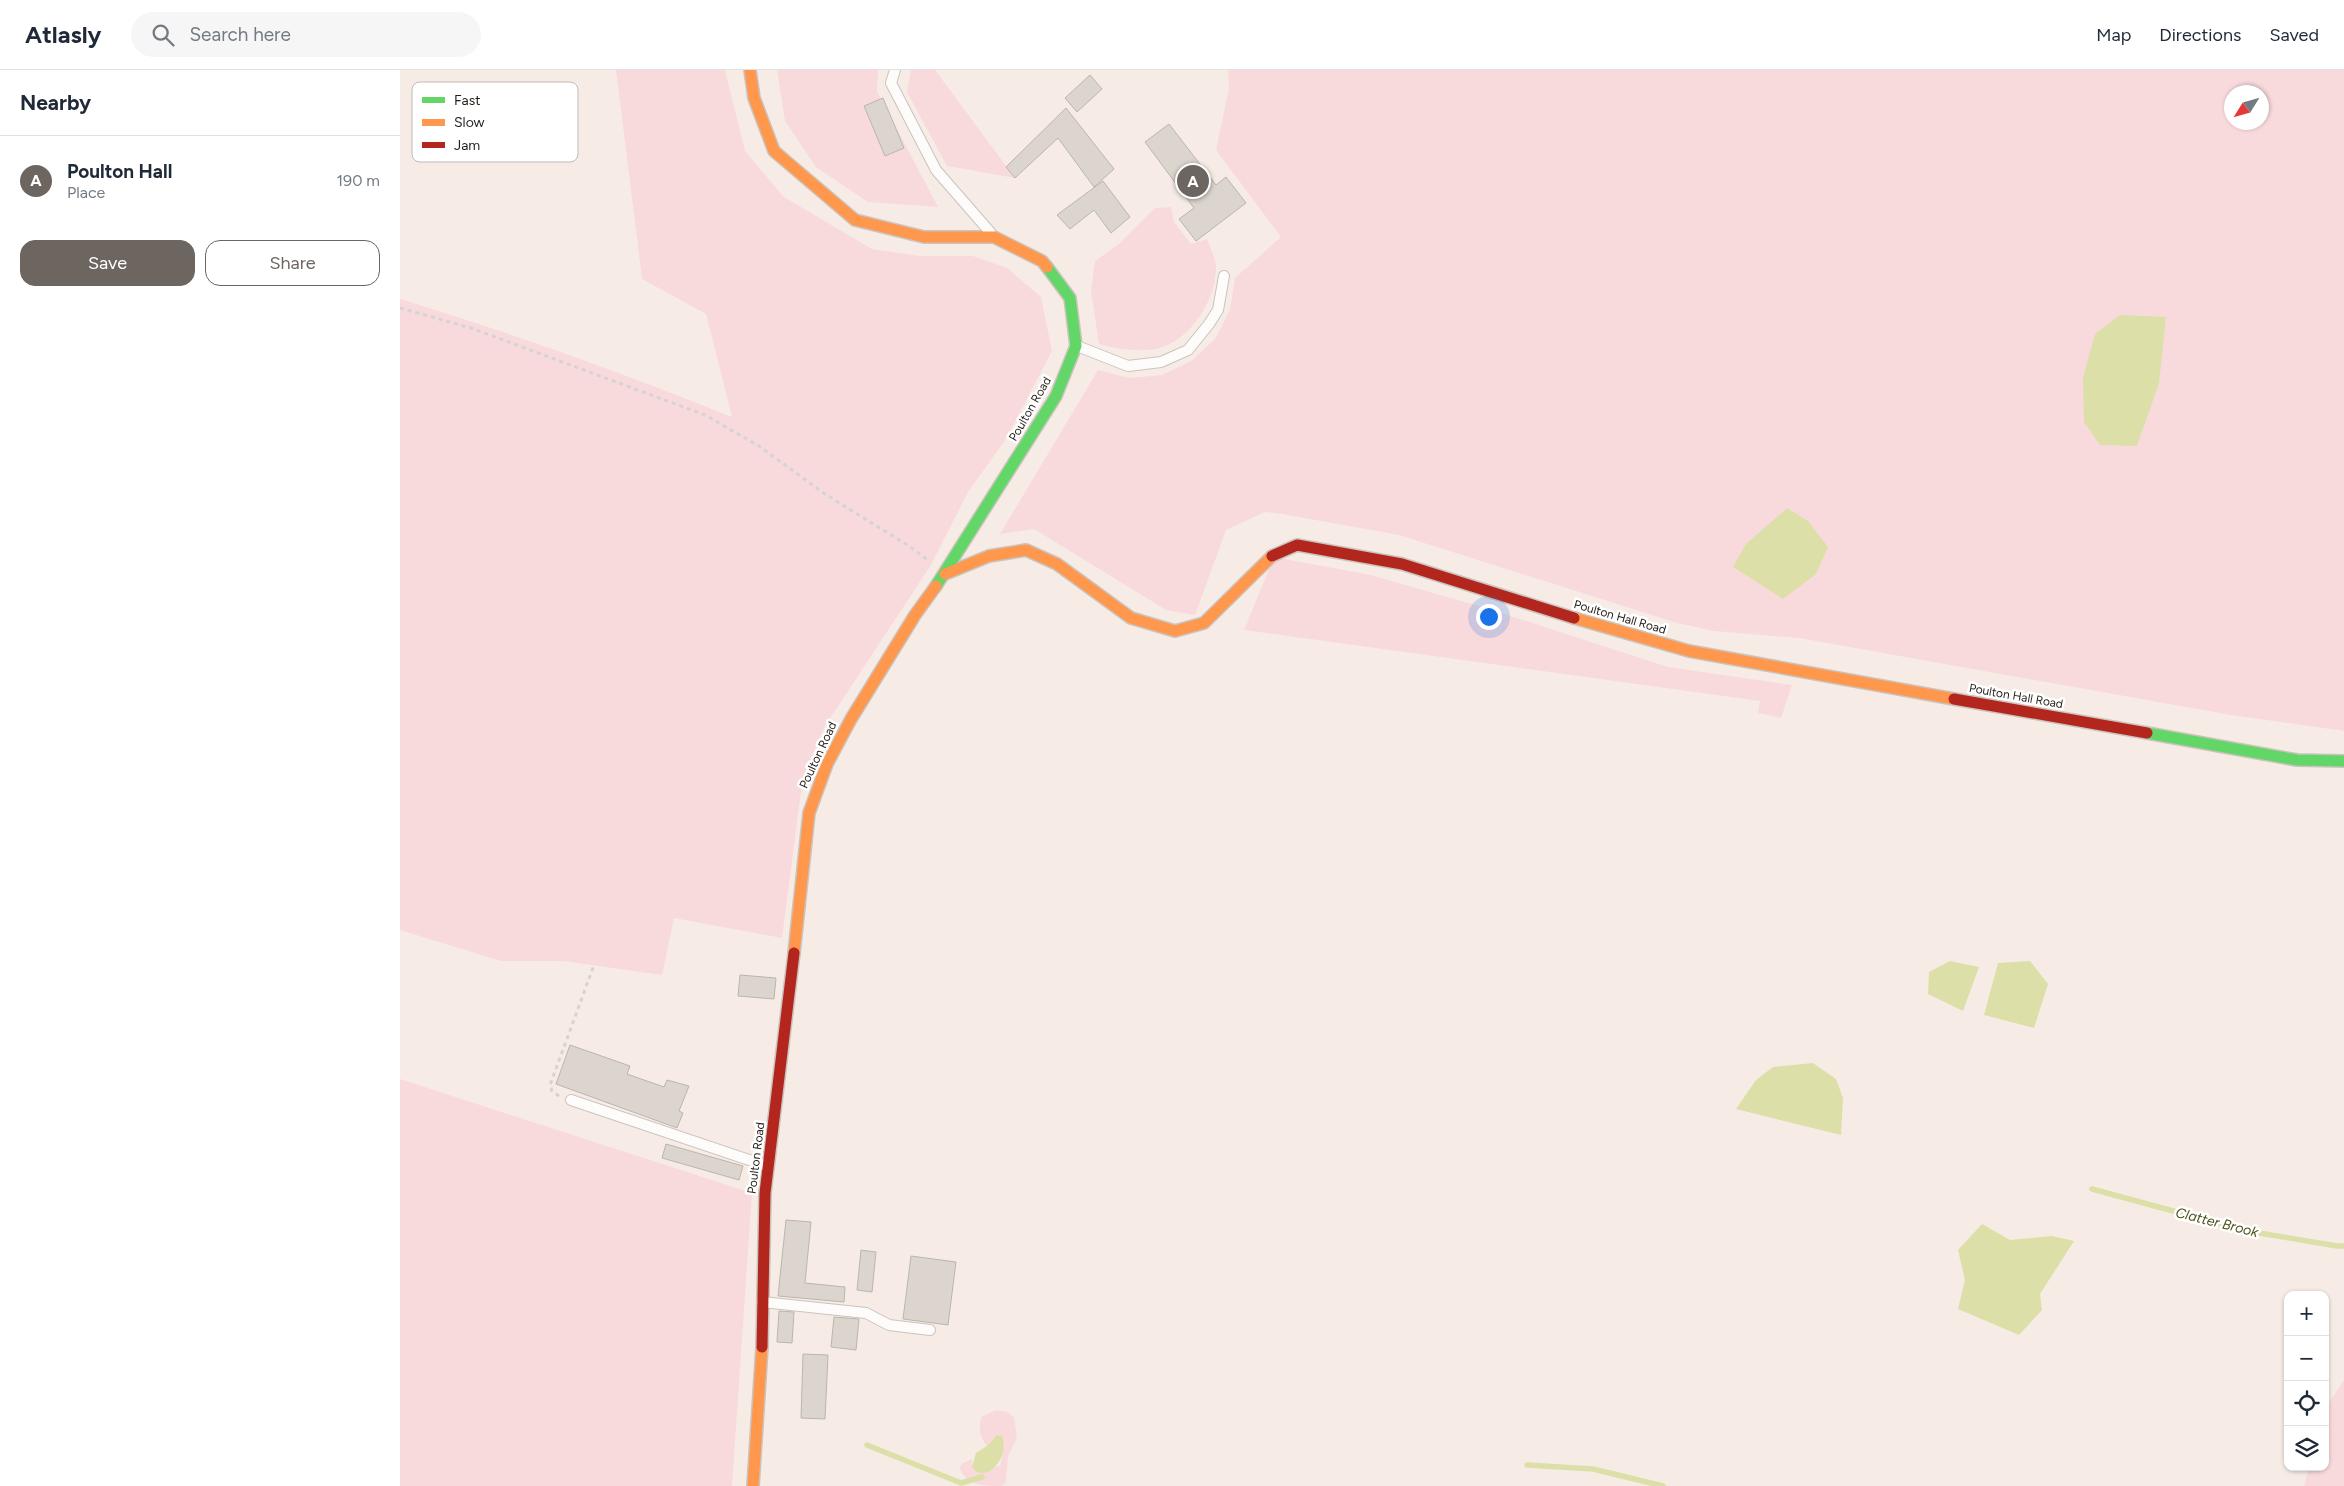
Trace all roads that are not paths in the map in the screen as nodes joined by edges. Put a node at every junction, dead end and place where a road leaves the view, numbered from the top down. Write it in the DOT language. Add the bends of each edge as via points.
graph roads {
  1 [pos="750,70"];
  2 [pos="895,70"];
  3 [pos="994,237"];
  4 [pos="1224,276"];
  5 [pos="1076,346"];
  6 [pos="945,574"];
  7 [pos="2344,762"];
  8 [pos="572,1100"];
  9 [pos="768,1166"];
  10 [pos="762,1302"];
  11 [pos="930,1330"];
  12 [pos="753,1486"];
  1 -- 3 [label="street, Poulton Road" via="754,98 774,151 854,220 924,237"];
  2 -- 3 [label="lane" via="891,83 936,170"];
  3 -- 5 [label="street, Poulton Road" via="1042,261 1070,298"];
  4 -- 5 [label="lane" via="1218,310 1188,350 1161,362 1128,366"];
  5 -- 6 [label="street, Poulton Road" via="1056,396"];
  6 -- 7 [label="street, Poulton Hall Road" via="989,556 1026,550 1057,564 1130,618 1175,631 1204,623 1268,558 1297,545 1402,564 1515,601 1689,651 2297,760"];
  6 -- 9 [label="street, Poulton Road" via="915,615 851,719 814,795 809,813 784,1050"];
  8 -- 9 [label="lane"];
  9 -- 10 [label="street, Poulton Road"];
  10 -- 11 [label="lane" via="866,1313 889,1325"];
  10 -- 12 [label="street, Poulton Road"];
}
